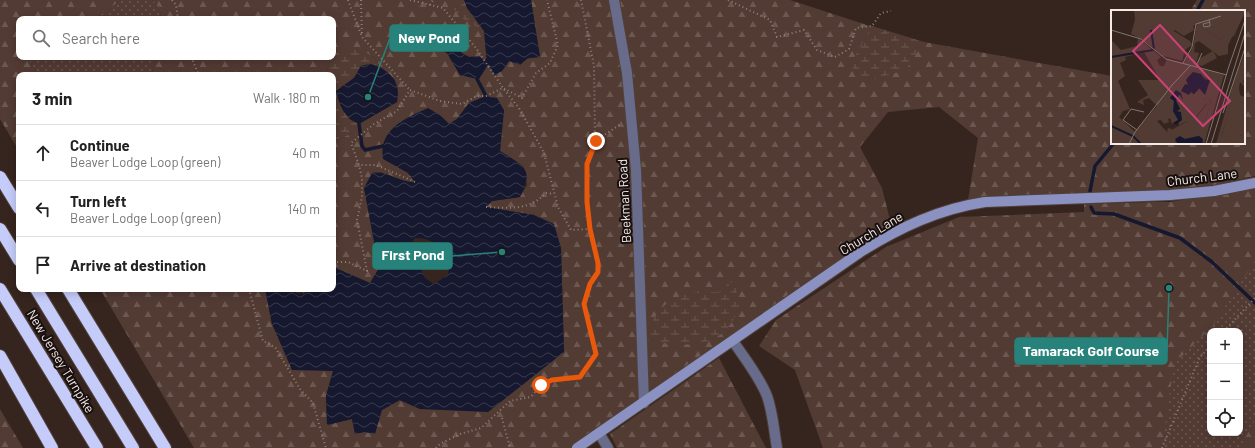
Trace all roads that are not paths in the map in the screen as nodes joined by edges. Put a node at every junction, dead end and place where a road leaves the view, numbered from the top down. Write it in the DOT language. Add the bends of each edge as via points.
graph roads {
  1 [pos="614,0"];
  2 [pos="0,177"];
  3 [pos="1255,183"];
  4 [pos="16,203"];
  5 [pos="0,229"];
  6 [pos="16,255"];
  7 [pos="0,288"];
  8 [pos="38,292"];
  9 [pos="70,292"];
  10 [pos="733,341"];
  11 [pos="0,356"];
  12 [pos="644,403"];
  13 [pos="599,433"];
  14 [pos="52,448"];
  15 [pos="97,448"];
  16 [pos="133,448"];
  17 [pos="165,448"];
  18 [pos="577,448"];
  19 [pos="608,448"];
  20 [pos="777,448"];
  1 -- 12 [label="street, Beekman Road" via="627,73 636,170"];
  2 -- 4 [label="highway"];
  3 -- 10 [label="street, Church Lane" via="1214,191 1170,195 963,205 893,232"];
  5 -- 6 [label="highway"];
  7 -- 15 [label="highway, New Jersey Turnpike"];
  8 -- 16 [label="highway, New Jersey Turnpike"];
  9 -- 17 [label="highway"];
  10 -- 12 [label="street, Church Lane"];
  10 -- 20 [label="street" via="758,378 766,396"];
  11 -- 14 [label="highway"];
  12 -- 13 [label="street, Church Lane"];
  13 -- 18 [label="street, Church Lane"];
  13 -- 19 [label="street"];
}
